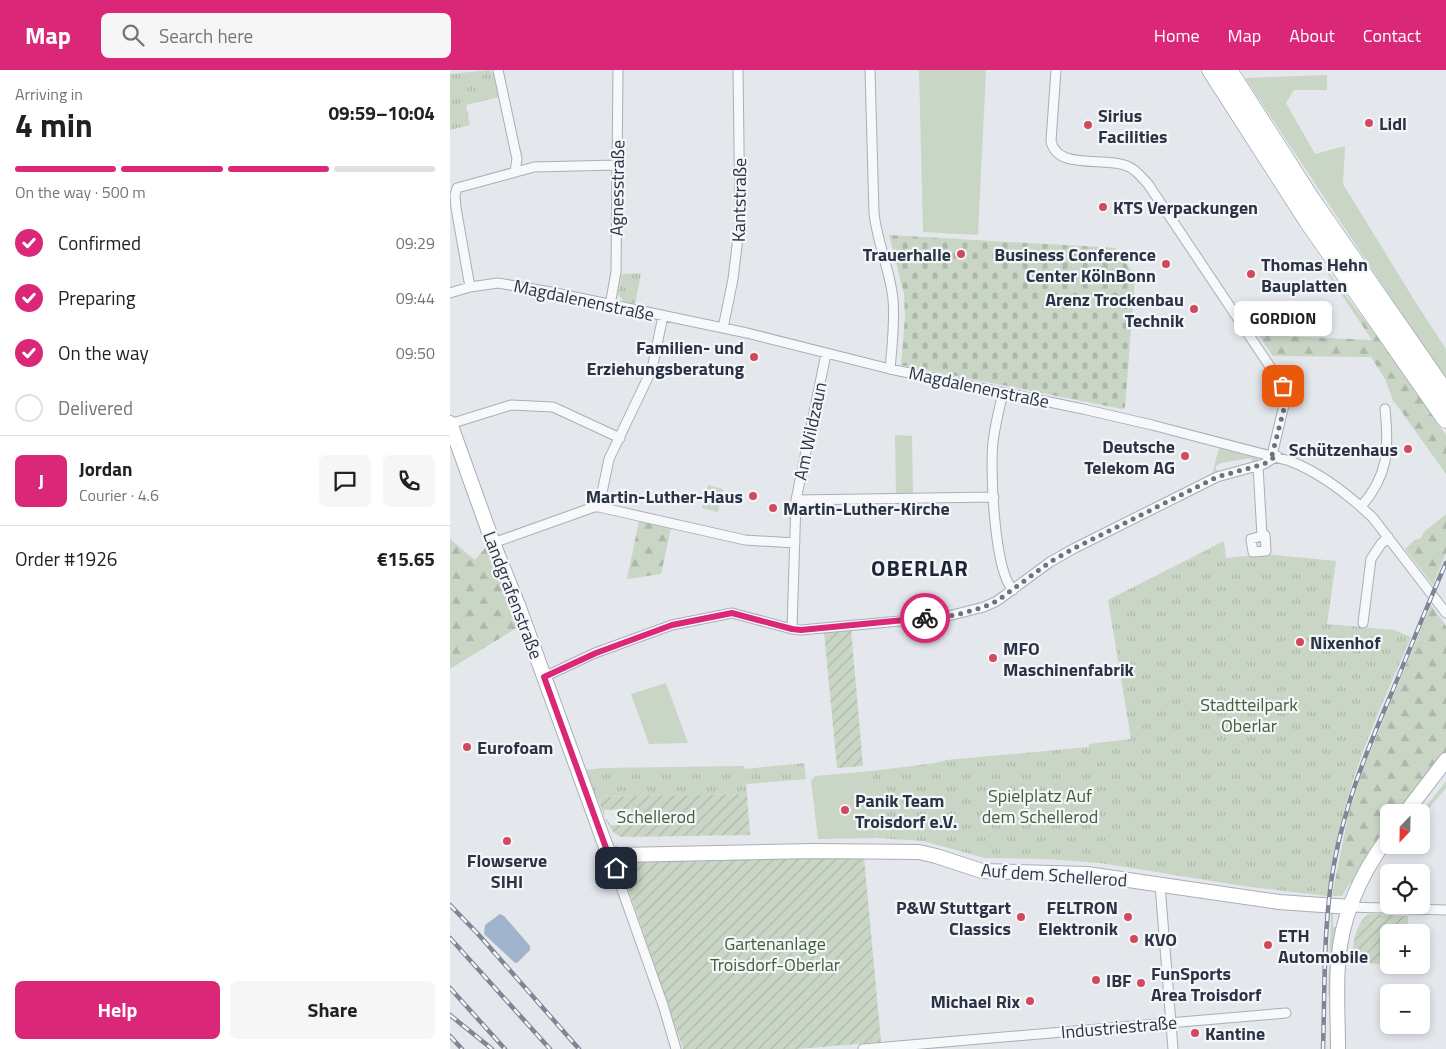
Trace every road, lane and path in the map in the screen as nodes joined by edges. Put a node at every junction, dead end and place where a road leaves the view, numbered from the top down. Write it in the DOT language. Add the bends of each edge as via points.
graph roads {
  1 [pos="498,70"];
  2 [pos="618,70"];
  3 [pos="738,70"];
  4 [pos="870,70"];
  5 [pos="1056,70"];
  6 [pos="1211,70"];
  7 [pos="1228,70"];
  8 [pos="617,165"];
  9 [pos="516,172"];
  10 [pos="470,287"];
  11 [pos="450,293"];
  12 [pos="610,305"];
  13 [pos="663,316"];
  14 [pos="723,328"];
  15 [pos="826,354"];
  16 [pos="890,369"];
  17 [pos="1002,393"];
  18 [pos="1446,394"];
  19 [pos="1385,409"];
  20 [pos="1446,419"];
  21 [pos="450,424"];
  22 [pos="620,438"];
  23 [pos="1274,456"];
  24 [pos="1258,466"];
  25 [pos="994,498"];
  26 [pos="796,500"];
  27 [pos="599,507"];
  28 [pos="1361,507"];
  29 [pos="1262,536"];
  30 [pos="1388,537"];
  31 [pos="494,543"];
  32 [pos="795,543"];
  33 [pos="1013,590"];
  34 [pos="1446,613"];
  35 [pos="1363,623"];
  36 [pos="792,629"];
  37 [pos="544,677"];
  38 [pos="1446,760"];
  39 [pos="1412,804"];
  40 [pos="1380,849"];
  41 [pos="609,853"];
  42 [pos="1160,885"];
  43 [pos="1350,907"];
  44 [pos="1446,910"];
  45 [pos="1286,1013"];
  46 [pos="1171,1022"];
  47 [pos="676,1049"];
  48 [pos="863,1049"];
  49 [pos="1173,1049"];
  50 [pos="1338,1049"];
  1 -- 9 [label="street" via="517,159"];
  2 -- 8 [label="street, Agnesstraße"];
  3 -- 14 [label="street, Kantstraße" via="740,221 734,279"];
  4 -- 16 [label="street" via="876,226 893,298"];
  5 -- 23 [label="street" via="1051,141 1054,151 1066,159 1128,166 1140,174 1283,386 1286,401"];
  6 -- 20 [label="highway" via="1308,221"];
  7 -- 18 [label="highway" via="1312,201"];
  8 -- 9 [label="street" via="534,167"];
  8 -- 12 [label="street, Agnesstraße" via="616,272"];
  9 -- 10 [label="street" via="460,186 455,191"];
  10 -- 11 [label="street, Magdalenenstraße"];
  10 -- 12 [label="street, Magdalenenstraße" via="498,283 520,285"];
  12 -- 13 [label="street, Magdalenenstraße"];
  13 -- 14 [label="street, Magdalenenstraße"];
  13 -- 22 [label="street" via="652,369"];
  14 -- 15 [label="street, Magdalenenstraße"];
  15 -- 16 [label="street, Magdalenenstraße"];
  15 -- 26 [label="street, Am Wildzaun"];
  16 -- 17 [label="street, Magdalenenstraße"];
  17 -- 23 [label="street, Magdalenenstraße" via="1083,409"];
  17 -- 25 [label="street" via="993,444"];
  19 -- 28 [label="street" via="1387,448 1383,470 1376,488"];
  21 -- 22 [label="street" via="511,405 553,407"];
  21 -- 31 [label="street, Landgrafenstraße"];
  22 -- 27 [label="street" via="609,460"];
  23 -- 24 [label="street"];
  23 -- 28 [label="street, Magdalenenstraße" via="1305,466"];
  24 -- 29 [label="street"];
  24 -- 33 [label="street" via="1224,474 1159,505 1060,556"];
  25 -- 26 [label="street"];
  25 -- 33 [label="street" via="999,554"];
  26 -- 32 [label="street, Am Wildzaun"];
  27 -- 31 [label="street"];
  27 -- 32 [label="street" via="745,540"];
  28 -- 30 [label="street, Magdalenenstraße"];
  30 -- 34 [label="street, Magdalenenstraße"];
  30 -- 35 [label="street" via="1371,559"];
  31 -- 37 [label="street, Landgrafenstraße"];
  32 -- 36 [label="street, Am Wildzaun"];
  33 -- 36 [label="street" via="984,607 956,615"];
  36 -- 37 [label="street" via="732,613 672,625 596,653"];
  37 -- 41 [label="street, Landgrafenstraße"];
  38 -- 39 [label="street"];
  40 -- 43 [label="street"];
  41 -- 42 [label="street, Auf dem Schellerod" via="919,852 982,871 1087,874"];
  41 -- 47 [label="street, Landgrafenstraße"];
  42 -- 43 [label="street, Auf dem Schellerod" via="1279,902"];
  42 -- 46 [label="street"];
  43 -- 44 [label="street"];
  43 -- 50 [label="street" via="1338,963"];
  45 -- 46 [label="street, Industriestraße"];
  46 -- 48 [label="street, Industriestraße"];
  46 -- 49 [label="street"];
}
